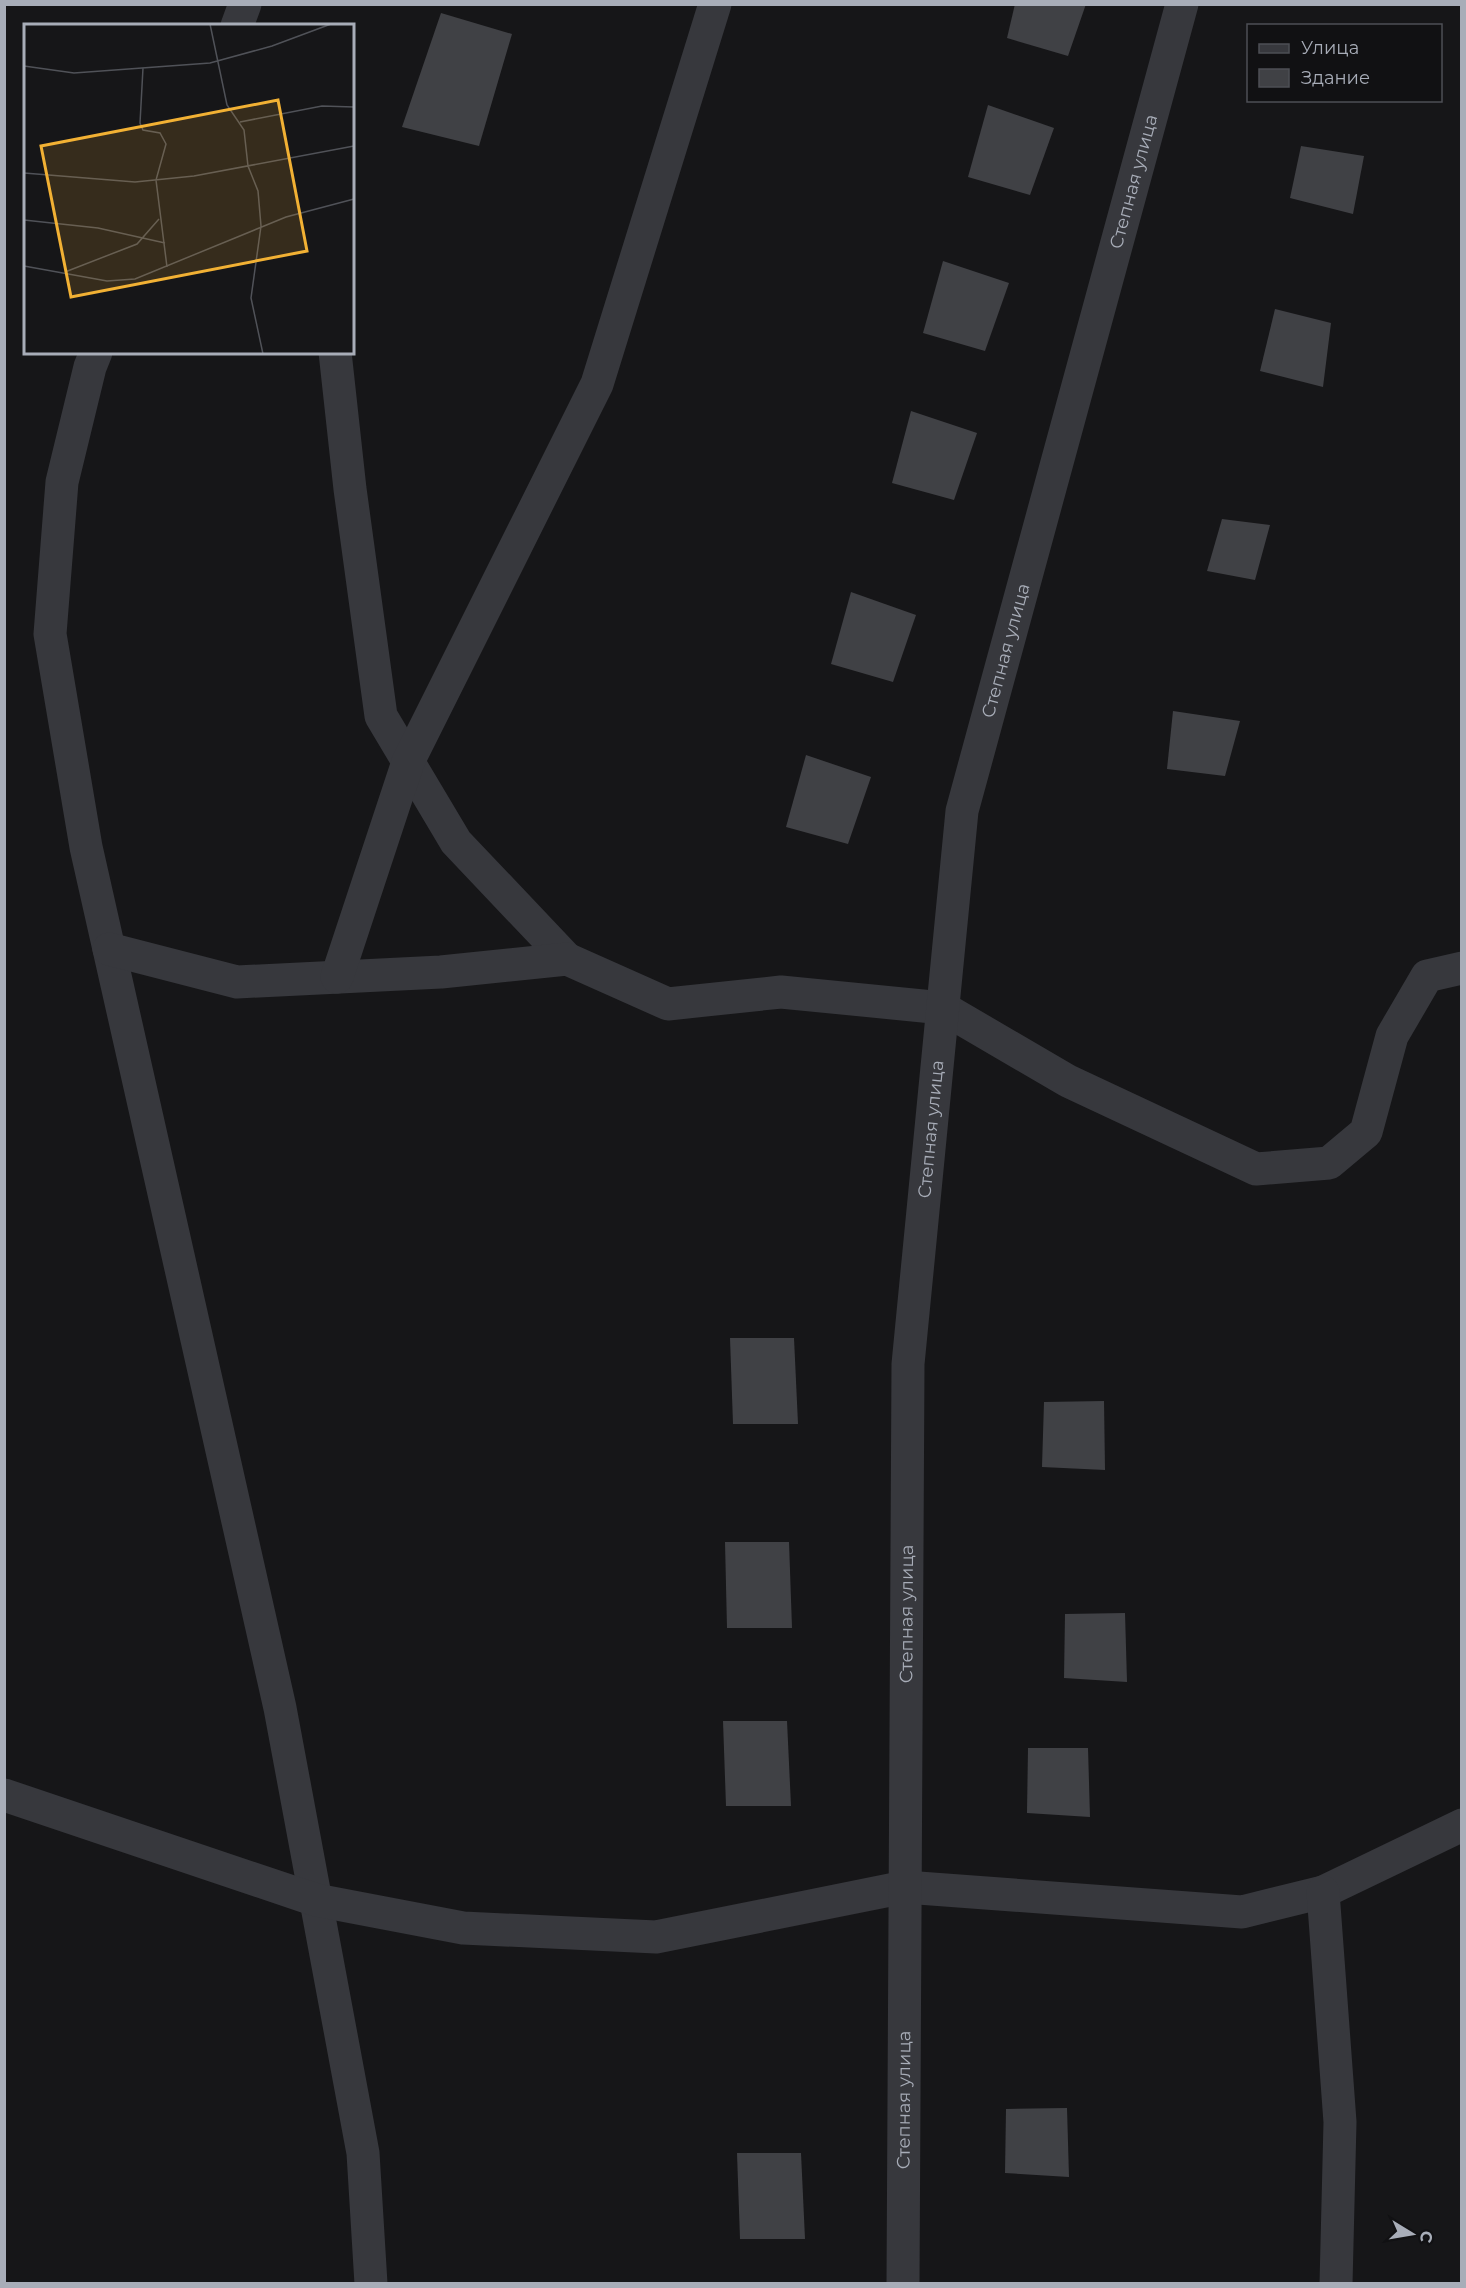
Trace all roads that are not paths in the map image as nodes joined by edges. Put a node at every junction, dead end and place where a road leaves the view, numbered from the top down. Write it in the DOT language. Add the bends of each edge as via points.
graph roads {
  1 [pos="245,4"];
  2 [pos="250,4"];
  3 [pos="715,4"];
  4 [pos="1182,4"];
  5 [pos="238,24"];
  6 [pos="255,24"];
  7 [pos="95,354"];
  8 [pos="335,354"];
  9 [pos="408,762"];
  10 [pos="109,949"];
  11 [pos="567,958"];
  12 [pos="1461,968"];
  13 [pos="337,977"];
  14 [pos="943,1008"];
  15 [pos="4,1795"];
  16 [pos="1461,1826"];
  17 [pos="905,1887"];
  18 [pos="1323,1892"];
  19 [pos="316,1900"];
  20 [pos="371,2283"];
  21 [pos="903,2283"];
  22 [pos="1336,2283"];
  1 -- 5 [label="street"];
  2 -- 6 [label="street"];
  3 -- 9 [label="street" via="597,384"];
  4 -- 14 [label="street, Степная улица" via="962,811"];
  7 -- 10 [label="street" via="62,482 50,634 86,847"];
  8 -- 9 [label="street" via="381,716"];
  9 -- 11 [label="street" via="456,842"];
  9 -- 13 [label="street"];
  10 -- 13 [label="street" via="237,982"];
  10 -- 19 [label="street" via="280,1707"];
  11 -- 13 [label="street" via="441,972"];
  11 -- 14 [label="street" via="668,1004 781,992"];
  12 -- 14 [label="street" via="1427,976 1392,1036 1366,1132 1329,1163 1256,1169 1068,1082"];
  14 -- 17 [label="street, Степная улица" via="908,1364"];
  15 -- 19 [label="street"];
  16 -- 18 [label="street"];
  17 -- 18 [label="street" via="1242,1912"];
  17 -- 19 [label="street" via="656,1937 463,1928"];
  17 -- 21 [label="street, Степная улица"];
  18 -- 22 [label="street" via="1340,2122"];
  19 -- 20 [label="street" via="363,2153"];
}
